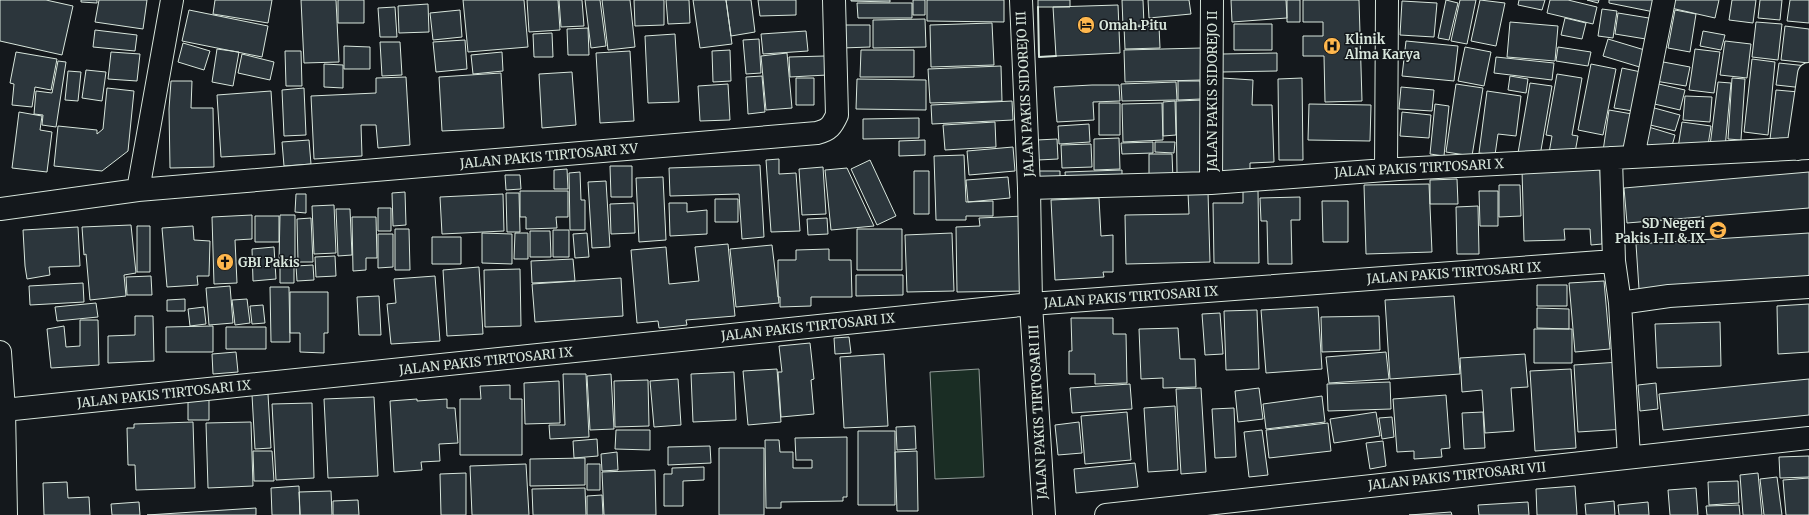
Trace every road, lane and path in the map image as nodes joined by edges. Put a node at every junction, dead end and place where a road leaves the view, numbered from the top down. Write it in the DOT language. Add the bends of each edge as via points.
graph roads {
  1 [pos="172,0"];
  2 [pos="834,0"];
  3 [pos="1021,0"];
  4 [pos="1212,0"];
  5 [pos="1387,0"];
  6 [pos="1664,0"];
  7 [pos="1809,74"];
  8 [pos="1803,148"];
  9 [pos="1634,157"];
  10 [pos="1611,158"];
  11 [pos="1386,169"];
  12 [pos="1212,183"];
  13 [pos="1029,188"];
  14 [pos="138,190"];
  15 [pos="0,209"];
  16 [pos="1614,261"];
  17 [pos="1809,287"];
  18 [pos="1620,303"];
  19 [pos="1031,304"];
  20 [pos="0,352"];
  21 [pos="4,410"];
  22 [pos="1809,438"];
  23 [pos="1628,457"];
  24 [pos="6,515"];
  25 [pos="1044,515"];
  26 [pos="1106,515"];
  1 -- 14 [label="street"];
  2 -- 14 [label="street, JALAN PAKIS TIRTOSARI XV" via="836,115 828,130 817,133"];
  3 -- 13 [label="street, JALAN PAKIS SIDOREJO III"];
  4 -- 12 [label="street, JALAN PAKIS SIDOREJO II"];
  5 -- 11 [label="street"];
  6 -- 9 [label="street"];
  7 -- 8 [label="street"];
  8 -- 9 [label="street, JALAN PAKIS TIRTOSARI X"];
  9 -- 10 [label="street, JALAN PAKIS TIRTOSARI X"];
  10 -- 11 [label="street, JALAN PAKIS TIRTOSARI X"];
  10 -- 16 [label="street"];
  11 -- 12 [label="street, JALAN PAKIS TIRTOSARI X"];
  12 -- 13 [label="street, JALAN PAKIS TIRTOSARI X"];
  13 -- 19 [label="street, JALAN PAKIS TIRTOSARI III"];
  14 -- 15 [label="street"];
  16 -- 18 [label="street"];
  16 -- 19 [label="street, JALAN PAKIS TIRTOSARI IX"];
  17 -- 18 [label="street" via="1669,296"];
  18 -- 23 [label="street"];
  19 -- 21 [label="street, JALAN PAKIS TIRTOSARI IX"];
  19 -- 25 [label="street, JALAN PAKIS TIRTOSARI III"];
  20 -- 21 [label="street"];
  21 -- 24 [label="street"];
  22 -- 23 [label="street, JALAN PAKIS TIRTOSARI VII"];
  23 -- 26 [label="street, JALAN PAKIS TIRTOSARI VII"];
}
